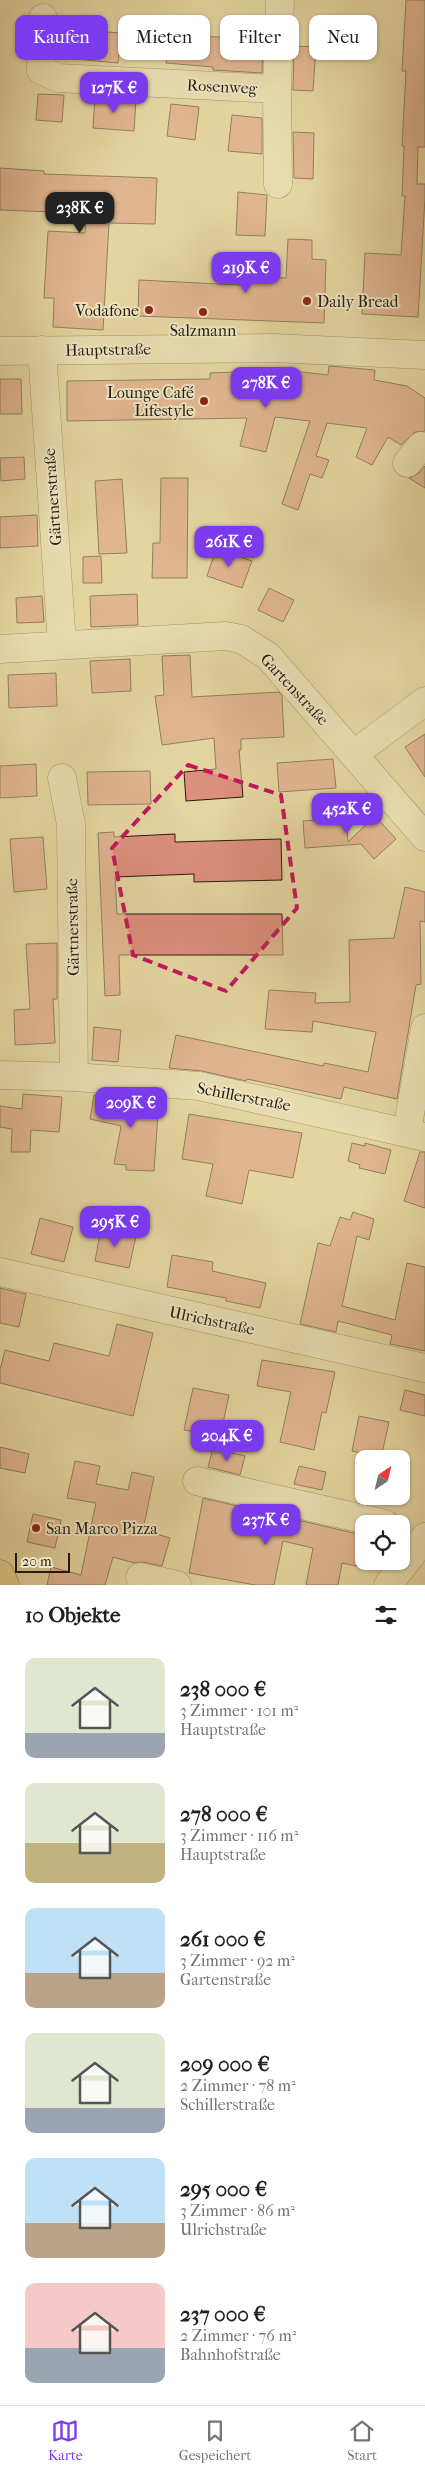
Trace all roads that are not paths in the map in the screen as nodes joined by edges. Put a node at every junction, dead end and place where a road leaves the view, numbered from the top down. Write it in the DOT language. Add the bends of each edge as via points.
graph roads {
  1 [pos="280,0"];
  2 [pos="41,60"];
  3 [pos="277,89"];
  4 [pos="278,184"];
  5 [pos="42,350"];
  6 [pos="0,351"];
  7 [pos="425,355"];
  8 [pos="62,645"];
  9 [pos="0,649"];
  10 [pos="425,701"];
  11 [pos="354,754"];
  12 [pos="62,778"];
  13 [pos="425,837"];
  14 [pos="425,1028"];
  15 [pos="0,1075"];
  16 [pos="74,1077"];
  17 [pos="416,1134"];
  18 [pos="0,1272"];
  19 [pos="425,1368"];
  20 [pos="197,1482"];
  21 [pos="355,1517"];
  22 [pos="410,1529"];
  23 [pos="425,1538"];
  24 [pos="0,1574"];
  25 [pos="140,1577"];
  26 [pos="5,1585"];
  27 [pos="177,1585"];
  28 [pos="388,1585"];
  1 -- 3 [label="street, Rosenweg"];
  2 -- 3 [label="street, Rosenweg" via="41,70 58,78"];
  3 -- 4 [label="street, Rosenweg"];
  5 -- 6 [label="street, Hauptstraße"];
  5 -- 7 [label="street, Hauptstraße" via="273,348"];
  5 -- 8 [label="street, Gärtnerstraße"];
  8 -- 9 [label="street, Gartenstraße"];
  8 -- 11 [label="street, Gartenstraße" via="226,636 241,639 268,656"];
  10 -- 11 [label="street"];
  11 -- 13 [label="street, Gartenstraße"];
  12 -- 16 [label="street, Gärtnerstraße" via="69,811"];
  14 -- 17 [label="street"];
  15 -- 16 [label="street, Schillerstraße"];
  16 -- 17 [label="street, Schillerstraße" via="199,1086"];
  18 -- 19 [label="street, Ulrichstraße"];
  20 -- 21 [label="street"];
  22 -- 23 [label="street"];
  23 -- 28 [label="street"];
  24 -- 26 [label="main road"];
  25 -- 27 [label="street"];
}
